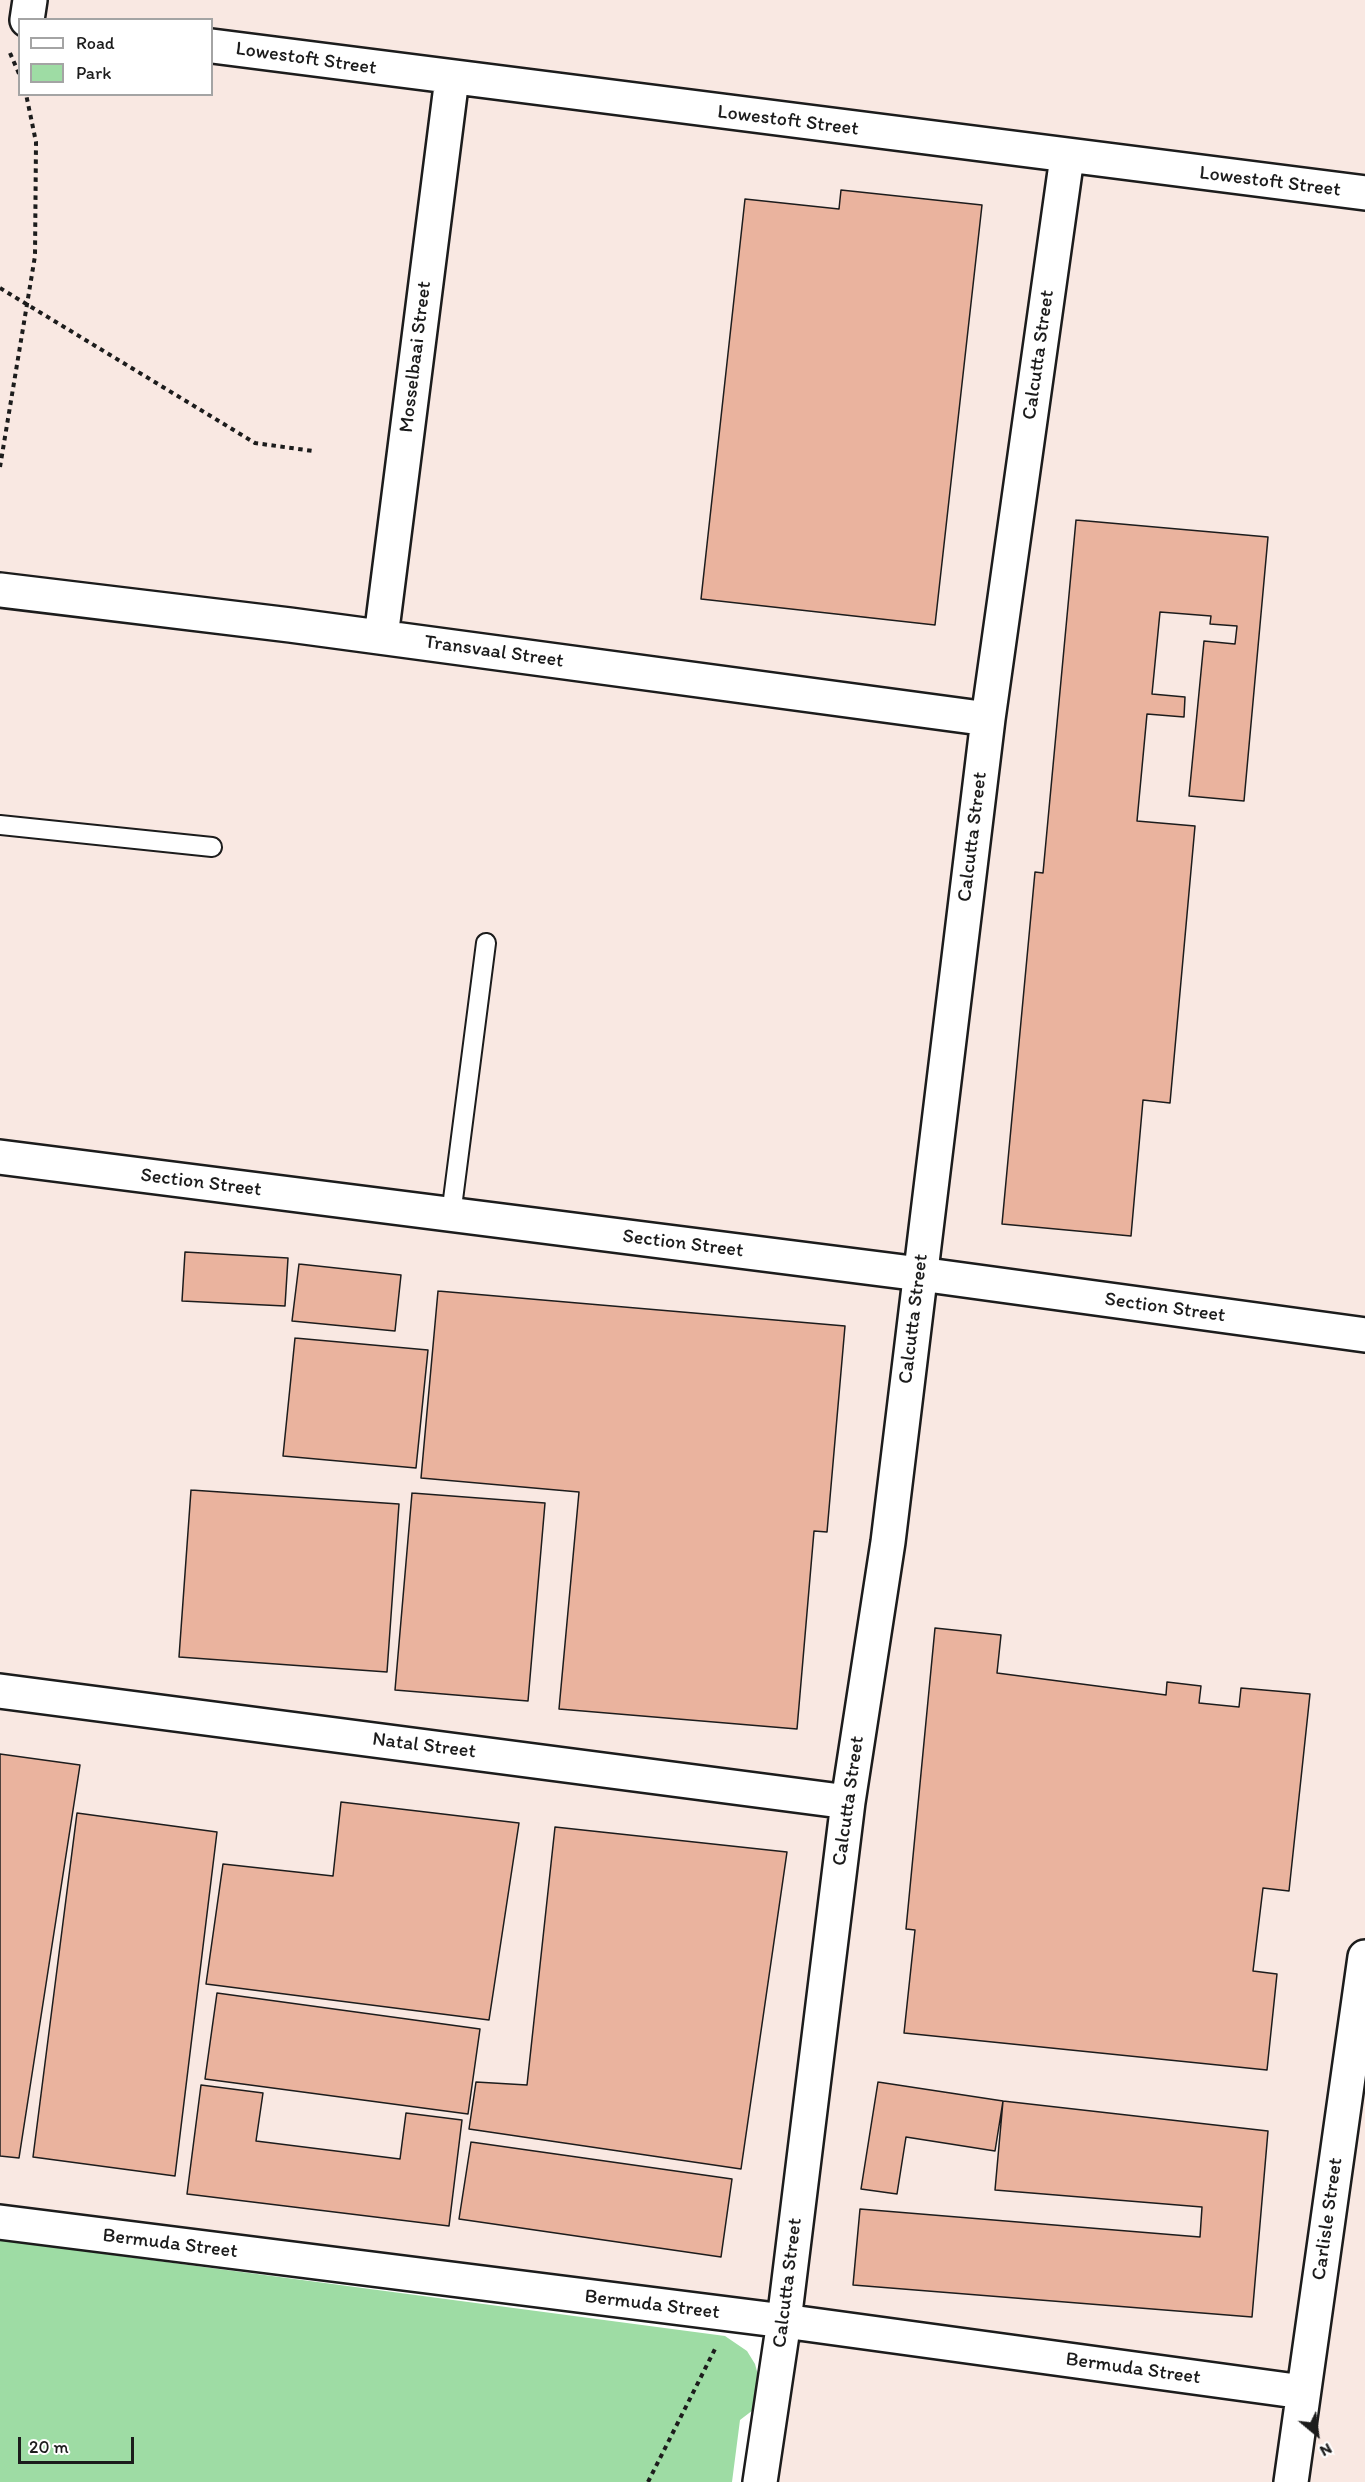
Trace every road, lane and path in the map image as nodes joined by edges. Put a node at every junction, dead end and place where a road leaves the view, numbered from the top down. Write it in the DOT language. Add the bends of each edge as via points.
graph roads {
  1 [pos="30,0"];
  2 [pos="0,17"];
  3 [pos="27,18"];
  4 [pos="18,20"];
  5 [pos="213,46"];
  6 [pos="452,78"];
  7 [pos="26,96"];
  8 [pos="1067,157"];
  9 [pos="1365,193"];
  10 [pos="0,288"];
  11 [pos="26,305"];
  12 [pos="313,451"];
  13 [pos="0,467"];
  14 [pos="0,590"];
  15 [pos="381,637"];
  16 [pos="988,719"];
  17 [pos="0,825"];
  18 [pos="212,847"];
  19 [pos="486,943"];
  20 [pos="0,1157"];
  21 [pos="451,1215"];
  22 [pos="920,1274"];
  23 [pos="1365,1335"];
  24 [pos="0,1691"];
  25 [pos="848,1802"];
  26 [pos="1365,1957"];
  27 [pos="0,2222"];
  28 [pos="784,2321"];
  29 [pos="720,2339"];
  30 [pos="1303,2392"];
  31 [pos="648,2482"];
  32 [pos="760,2482"];
  33 [pos="1291,2482"];
  1 -- 3 [label="street"];
  2 -- 4 [label="street"];
  5 -- 6 [label="street, Lowestoft Street"];
  6 -- 8 [label="street, Lowestoft Street"];
  6 -- 15 [label="street, Mosselbaai Street"];
  7 -- 11 [label="path" via="36,142 35,256"];
  8 -- 9 [label="street, Lowestoft Street"];
  8 -- 16 [label="street, Calcutta Street"];
  10 -- 11 [label="path"];
  11 -- 12 [label="path" via="255,442"];
  11 -- 13 [label="path"];
  14 -- 15 [label="street, Transvaal Street"];
  15 -- 16 [label="street, Transvaal Street"];
  16 -- 22 [label="street, Calcutta Street"];
  17 -- 18 [label="lane"];
  19 -- 21 [label="lane"];
  20 -- 21 [label="street, Section Street"];
  21 -- 22 [label="street, Section Street"];
  22 -- 23 [label="street, Section Street"];
  22 -- 25 [label="street, Calcutta Street" via="888,1542"];
  24 -- 25 [label="street, Natal Street"];
  25 -- 28 [label="street, Calcutta Street"];
  26 -- 30 [label="street, Carlisle Street"];
  27 -- 28 [label="street, Bermuda Street"];
  28 -- 30 [label="street, Bermuda Street"];
  28 -- 32 [label="street, Calcutta Street"];
  29 -- 31 [label="path"];
  30 -- 33 [label="street, Carlisle Street"];
}
